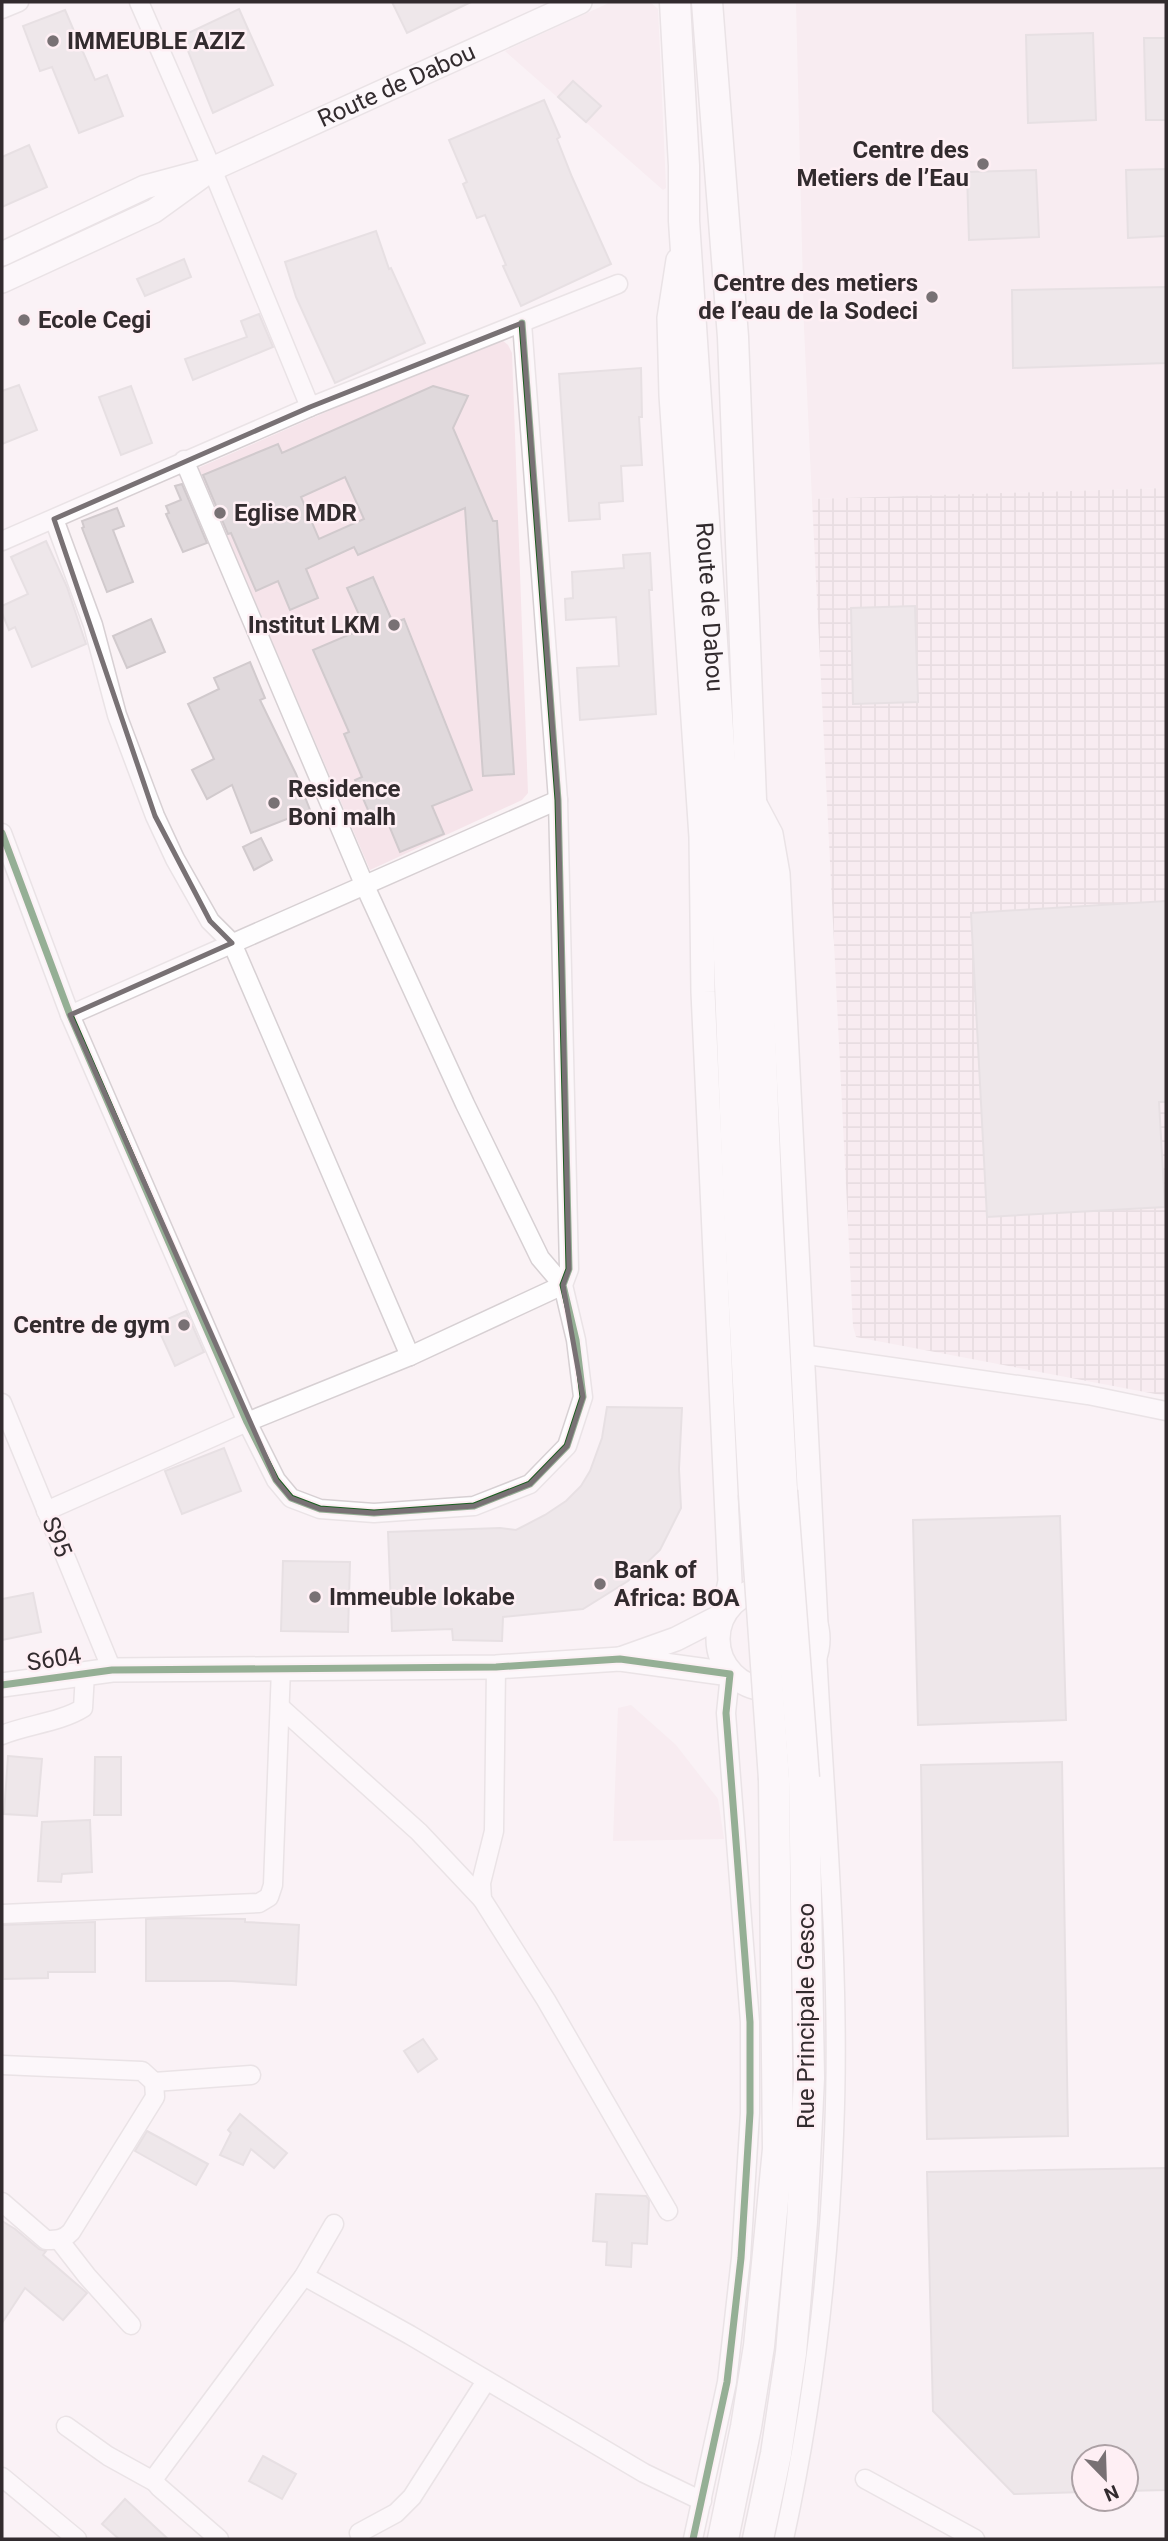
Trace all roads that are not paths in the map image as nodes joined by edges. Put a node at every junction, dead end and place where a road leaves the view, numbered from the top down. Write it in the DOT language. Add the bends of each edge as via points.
graph roads {
  1 [pos="19,2"];
  2 [pos="139,2"];
  3 [pos="580,2"];
  4 [pos="675,2"];
  5 [pos="707,2"];
  6 [pos="2,9"];
  7 [pos="212,169"];
  8 [pos="684,221"];
  9 [pos="2,254"];
  10 [pos="2,281"];
  11 [pos="618,284"];
  12 [pos="522,323"];
  13 [pos="310,407"];
  14 [pos="184,460"];
  15 [pos="54,519"];
  16 [pos="2,541"];
  17 [pos="558,800"];
  18 [pos="753,800"];
  19 [pos="2,833"];
  20 [pos="365,884"];
  21 [pos="232,943"];
  22 [pos="70,1015"];
  23 [pos="753,1212"];
  24 [pos="563,1285"];
  25 [pos="802,1354"];
  26 [pos="410,1356"];
  27 [pos="2,1404"];
  28 [pos="1166,1411"];
  29 [pos="247,1422"];
  30 [pos="768,1492"];
  31 [pos="46,1511"];
  32 [pos="723,1615"];
  33 [pos="816,1624"];
  34 [pos="817,1651"];
  35 [pos="620,1659"];
  36 [pos="496,1667"];
  37 [pos="281,1668"];
  38 [pos="112,1670"];
  39 [pos="85,1674"];
  40 [pos="730,1674"];
  41 [pos="2,1685"];
  42 [pos="279,1707"];
  43 [pos="2,1735"];
  44 [pos="482,1899"];
  45 [pos="2,1914"];
  46 [pos="2,2065"];
  47 [pos="251,2074"];
  48 [pos="154,2082"];
  49 [pos="2,2202"];
  50 [pos="668,2211"];
  51 [pos="334,2224"];
  52 [pos="59,2240"];
  53 [pos="304,2276"];
  54 [pos="131,2325"];
  55 [pos="486,2381"];
  56 [pos="66,2426"];
  57 [pos="2,2477"];
  58 [pos="864,2479"];
  59 [pos="155,2482"];
  60 [pos="702,2501"];
  61 [pos="359,2533"];
  62 [pos="77,2539"];
  63 [pos="219,2539"];
  64 [pos="693,2539"];
  65 [pos="723,2539"];
  66 [pos="758,2539"];
  67 [pos="784,2539"];
  68 [pos="975,2539"];
  1 -- 6 [label="street"];
  2 -- 7 [label="street"];
  3 -- 7 [label="street, Route de Dabou"];
  4 -- 8 [label="main road, Route de Dabou"];
  5 -- 18 [label="main road, Route de Dabou" via="733,337"];
  7 -- 9 [label="street, Route de Dabou" via="145,187"];
  7 -- 10 [label="street, Route de Dabou" via="154,211"];
  7 -- 13 [label="street"];
  8 -- 23 [label="main road, Route de Dabou"];
  8 -- 32 [label="street" via="669,318 671,395 701,836 703,992 730,1581"];
  11 -- 12 [label="street"];
  12 -- 13 [label="street"];
  12 -- 17 [label="street"];
  13 -- 14 [label="street"];
  14 -- 15 [label="street"];
  14 -- 20 [label="street"];
  15 -- 16 [label="street"];
  15 -- 21 [label="street" via="155,816 210,921"];
  17 -- 20 [label="street"];
  17 -- 24 [label="street" via="569,1269"];
  18 -- 23 [label="main road, Route de Dabou"];
  18 -- 25 [label="street" via="771,834 778,874"];
  19 -- 22 [label="street"];
  20 -- 21 [label="street"];
  20 -- 24 [label="street" via="540,1258"];
  21 -- 22 [label="street"];
  21 -- 26 [label="street"];
  22 -- 29 [label="street"];
  23 -- 30 [label="main road"];
  24 -- 26 [label="street"];
  24 -- 29 [label="street" via="583,1397 567,1446 530,1484 474,1506 374,1513 320,1509 291,1498 275,1480"];
  25 -- 28 [label="street" via="1088,1395"];
  25 -- 33 [label="street"];
  26 -- 29 [label="street"];
  27 -- 31 [label="street, S95"];
  29 -- 31 [label="street"];
  30 -- 65 [label="main road, Rue Principale Gesco, bridge" via="778,2149 759,2346"];
  30 -- 66 [label="main road, Rue Principale Gesco, bridge" via="804,1778 809,2078 789,2366"];
  31 -- 38 [label="street, S95"];
  32 -- 33 [label="street" via="748,1593 764,1589 796,1598"];
  32 -- 35 [label="street" via="677,1639"];
  32 -- 40 [label="street" via="717,1645"];
  33 -- 34 [label="street"];
  34 -- 40 [label="street" via="801,1677 780,1688 757,1689"];
  34 -- 67 [label="street" via="835,1987 834,2133 821,2312 799,2471"];
  35 -- 36 [label="street, S604"];
  35 -- 40 [label="street"];
  36 -- 37 [label="street, S604"];
  36 -- 44 [label="street" via="494,1830 481,1883"];
  37 -- 38 [label="street, S604"];
  37 -- 42 [label="street"];
  38 -- 39 [label="street, S604"];
  39 -- 41 [label="street, S604"];
  39 -- 43 [label="street" via="83,1709"];
  40 -- 60 [label="street" via="726,1713 750,2022 750,2113 727,2382"];
  42 -- 44 [label="street" via="419,1832"];
  42 -- 45 [label="street" via="269,1897 259,1903"];
  44 -- 50 [label="street"];
  46 -- 48 [label="street" via="142,2071"];
  47 -- 48 [label="street"];
  48 -- 52 [label="street" via="155,2097 71,2232"];
  49 -- 52 [label="street" via="46,2241"];
  51 -- 53 [label="street"];
  52 -- 54 [label="street"];
  53 -- 55 [label="street"];
  53 -- 59 [label="street"];
  55 -- 60 [label="street" via="644,2473"];
  55 -- 61 [label="street" via="412,2497 396,2513"];
  56 -- 59 [label="street"];
  57 -- 62 [label="street"];
  58 -- 68 [label="street"];
  59 -- 63 [label="street"];
  60 -- 64 [label="street"];
}
